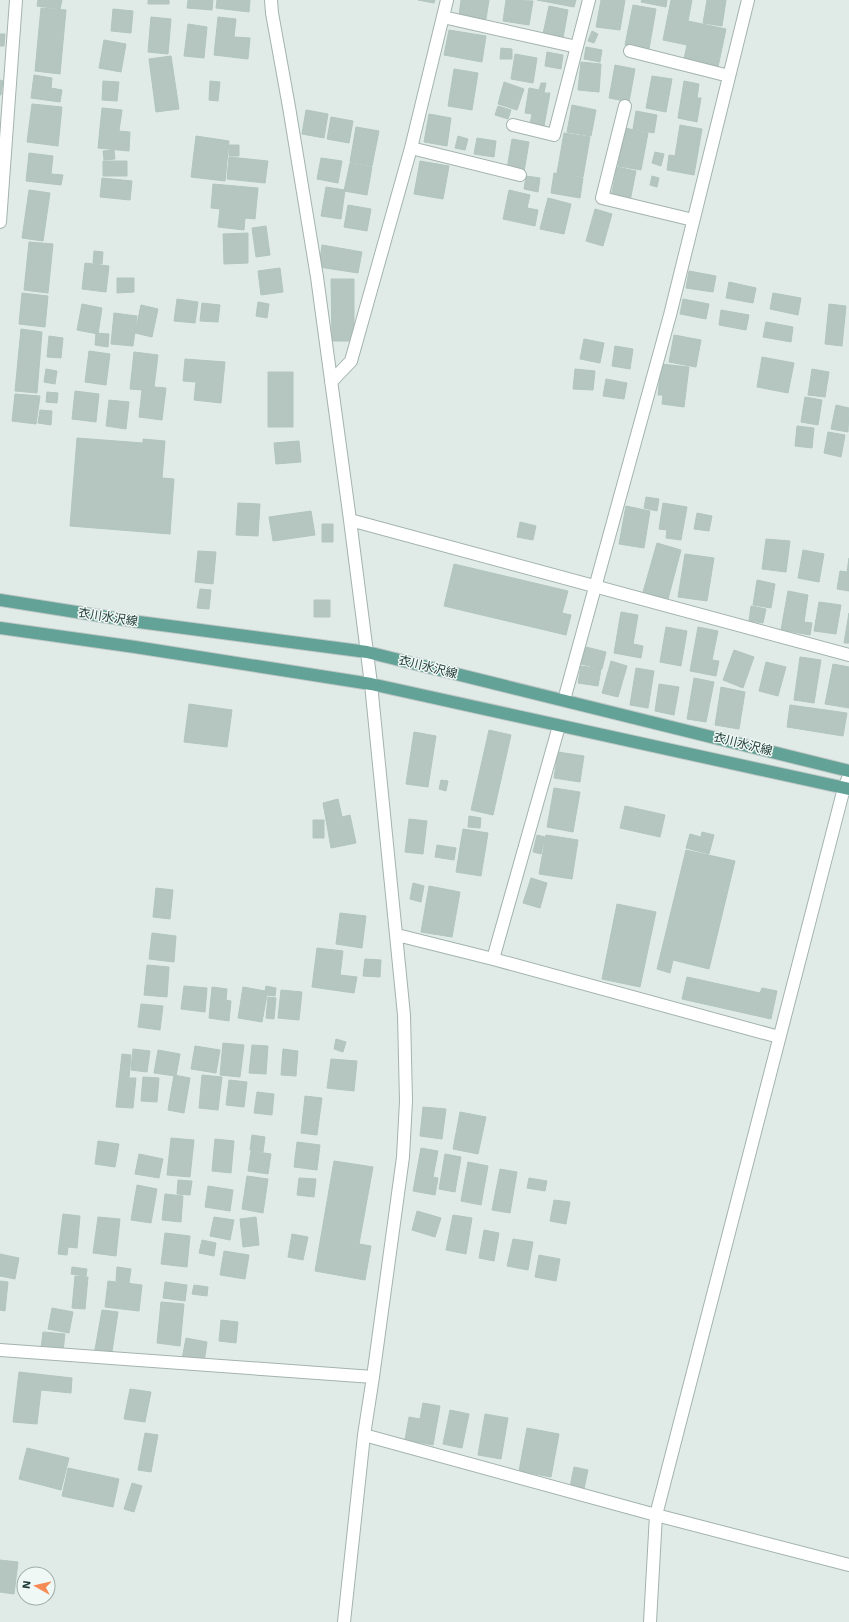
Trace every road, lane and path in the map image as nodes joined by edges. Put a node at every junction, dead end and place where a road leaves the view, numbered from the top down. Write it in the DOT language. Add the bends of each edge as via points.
graph roads {
  1 [pos="16,0"];
  2 [pos="271,0"];
  3 [pos="447,0"];
  4 [pos="589,0"];
  5 [pos="748,0"];
  6 [pos="443,17"];
  7 [pos="577,47"];
  8 [pos="630,51"];
  9 [pos="729,76"];
  10 [pos="625,106"];
  11 [pos="513,125"];
  12 [pos="411,148"];
  13 [pos="520,175"];
  14 [pos="693,220"];
  15 [pos="0,222"];
  16 [pos="331,382"];
  17 [pos="350,520"];
  18 [pos="596,588"];
  19 [pos="0,600"];
  20 [pos="0,628"];
  21 [pos="367,652"];
  22 [pos="849,655"];
  23 [pos="371,684"];
  24 [pos="564,700"];
  25 [pos="559,726"];
  26 [pos="849,771"];
  27 [pos="849,776"];
  28 [pos="847,789"];
  29 [pos="397,935"];
  30 [pos="493,959"];
  31 [pos="779,1037"];
  32 [pos="0,1350"];
  33 [pos="373,1377"];
  34 [pos="364,1435"];
  35 [pos="656,1515"];
  36 [pos="849,1565"];
  37 [pos="344,1622"];
  38 [pos="650,1622"];
  1 -- 15 [label="street"];
  2 -- 16 [label="street" via="317,277"];
  3 -- 6 [label="street"];
  4 -- 7 [label="street"];
  5 -- 9 [label="street"];
  6 -- 7 [label="street"];
  6 -- 12 [label="street"];
  7 -- 11 [label="street" via="554,135"];
  8 -- 9 [label="street"];
  9 -- 14 [label="street"];
  10 -- 14 [label="street" via="602,198"];
  12 -- 13 [label="street"];
  12 -- 16 [label="street" via="351,361"];
  14 -- 18 [label="street"];
  16 -- 17 [label="street"];
  17 -- 18 [label="street"];
  17 -- 21 [label="street"];
  18 -- 22 [label="street"];
  18 -- 24 [label="street"];
  19 -- 21 [label="main road, 衣川水沢線" via="139,622"];
  20 -- 23 [label="main road, 衣川水沢線"];
  21 -- 23 [label="street"];
  21 -- 24 [label="main road, 衣川水沢線"];
  23 -- 25 [label="main road, 衣川水沢線"];
  23 -- 29 [label="street"];
  24 -- 26 [label="main road, 衣川水沢線"];
  25 -- 28 [label="main road, 衣川水沢線"];
  25 -- 30 [label="street"];
  27 -- 28 [label="street"];
  28 -- 31 [label="street"];
  29 -- 30 [label="street"];
  29 -- 33 [label="street" via="404,1023 406,1101 403,1157"];
  30 -- 31 [label="street"];
  31 -- 35 [label="street"];
  32 -- 33 [label="street"];
  33 -- 34 [label="street"];
  34 -- 35 [label="street"];
  34 -- 37 [label="street"];
  35 -- 36 [label="street"];
  35 -- 38 [label="street"];
}
